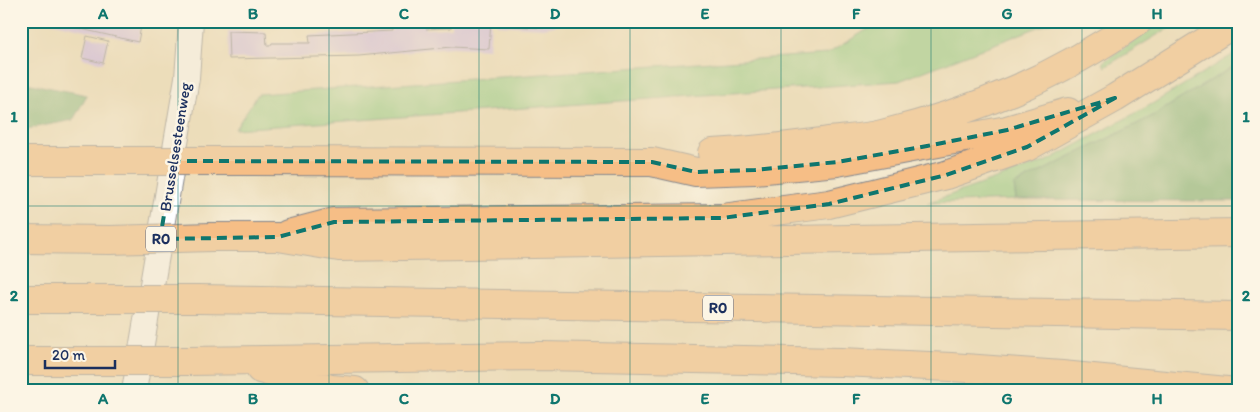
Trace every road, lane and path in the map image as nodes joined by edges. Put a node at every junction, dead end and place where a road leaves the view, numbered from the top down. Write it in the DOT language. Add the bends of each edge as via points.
graph roads {
  1 [pos="191,21"];
  2 [pos="1138,21"];
  3 [pos="1238,21"];
  4 [pos="1115,98"];
  5 [pos="21,161"];
  6 [pos="652,162"];
  7 [pos="1239,234"];
  8 [pos="278,237"];
  9 [pos="21,239"];
  10 [pos="21,299"];
  11 [pos="1239,316"];
  12 [pos="21,361"];
  13 [pos="230,361"];
  14 [pos="134,391"];
  15 [pos="355,391"];
  16 [pos="1227,391"];
  1 -- 14 [label="street, Brusselsesteenweg" via="187,78"];
  2 -- 6 [label="highway" via="1102,46 1046,77 980,105 881,134 762,150 690,154"];
  3 -- 4 [label="highway"];
  4 -- 6 [label="highway" via="1007,130 837,162 696,172"];
  4 -- 8 [label="highway" via="1027,147 946,175 829,204 722,218 334,222"];
  5 -- 6 [label="highway, bridge"];
  7 -- 8 [label="highway, R0" via="339,248"];
  8 -- 9 [label="highway, R0, bridge"];
  10 -- 11 [label="highway, R0, bridge"];
  12 -- 13 [label="highway, bridge"];
  13 -- 15 [label="highway" via="331,389"];
  13 -- 16 [label="highway" via="541,356 841,362 1062,375"];
}
